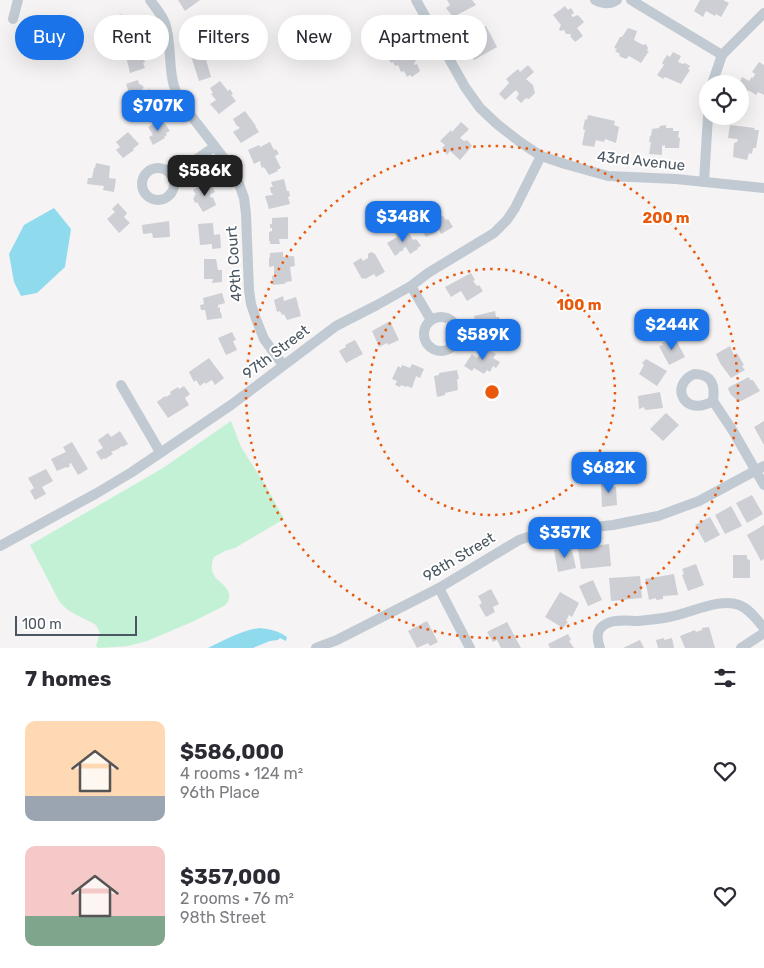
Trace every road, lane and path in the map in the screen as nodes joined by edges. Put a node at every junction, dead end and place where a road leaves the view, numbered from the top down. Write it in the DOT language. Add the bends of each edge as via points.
graph roads {
  1 [pos="18,0"];
  2 [pos="150,0"];
  3 [pos="416,0"];
  4 [pos="595,0"];
  5 [pos="617,0"];
  6 [pos="631,0"];
  7 [pos="764,13"];
  8 [pos="13,19"];
  9 [pos="722,56"];
  10 [pos="715,75"];
  11 [pos="707,125"];
  12 [pos="214,147"];
  13 [pos="541,156"];
  14 [pos="172,176"];
  15 [pos="704,182"];
  16 [pos="764,188"];
  17 [pos="411,286"];
  18 [pos="431,320"];
  19 [pos="284,365"];
  20 [pos="121,385"];
  21 [pos="713,401"];
  22 [pos="160,452"];
  23 [pos="760,468"];
  24 [pos="764,485"];
  25 [pos="0,546"];
  26 [pos="439,588"];
  27 [pos="764,628"];
  28 [pos="764,633"];
  29 [pos="321,647"];
  30 [pos="470,648"];
  31 [pos="600,648"];
  32 [pos="741,648"];
  1 -- 8 [label="street"];
  2 -- 12 [label="street, 49th Court" via="164,21 178,96"];
  3 -- 13 [label="street, 43rd Avenue" via="464,87 480,108"];
  4 -- 5 [label="street" via="608,4"];
  6 -- 9 [label="street"];
  7 -- 9 [label="street"];
  9 -- 10 [label="street"];
  11 -- 15 [label="street"];
  12 -- 14 [label="street"];
  12 -- 19 [label="street, 49th Court" via="230,166 244,198 251,304 264,339"];
  13 -- 15 [label="street, 43rd Avenue" via="608,176"];
  13 -- 17 [label="street, 97th Street" via="507,220 494,232"];
  15 -- 16 [label="street, 43rd Avenue"];
  17 -- 18 [label="street"];
  17 -- 19 [label="street, 97th Street" via="336,326"];
  19 -- 22 [label="street, 97th Street"];
  20 -- 22 [label="street"];
  21 -- 23 [label="street"];
  22 -- 25 [label="street, 97th Street" via="97,493"];
  23 -- 24 [label="street"];
  23 -- 26 [label="street, 98th Street" via="699,501 658,516 540,533 519,540"];
  26 -- 29 [label="street, 98th Street"];
  26 -- 30 [label="street"];
  27 -- 31 [label="street" via="739,605 721,603 654,620 609,622 597,635"];
  28 -- 32 [label="street"];
}
